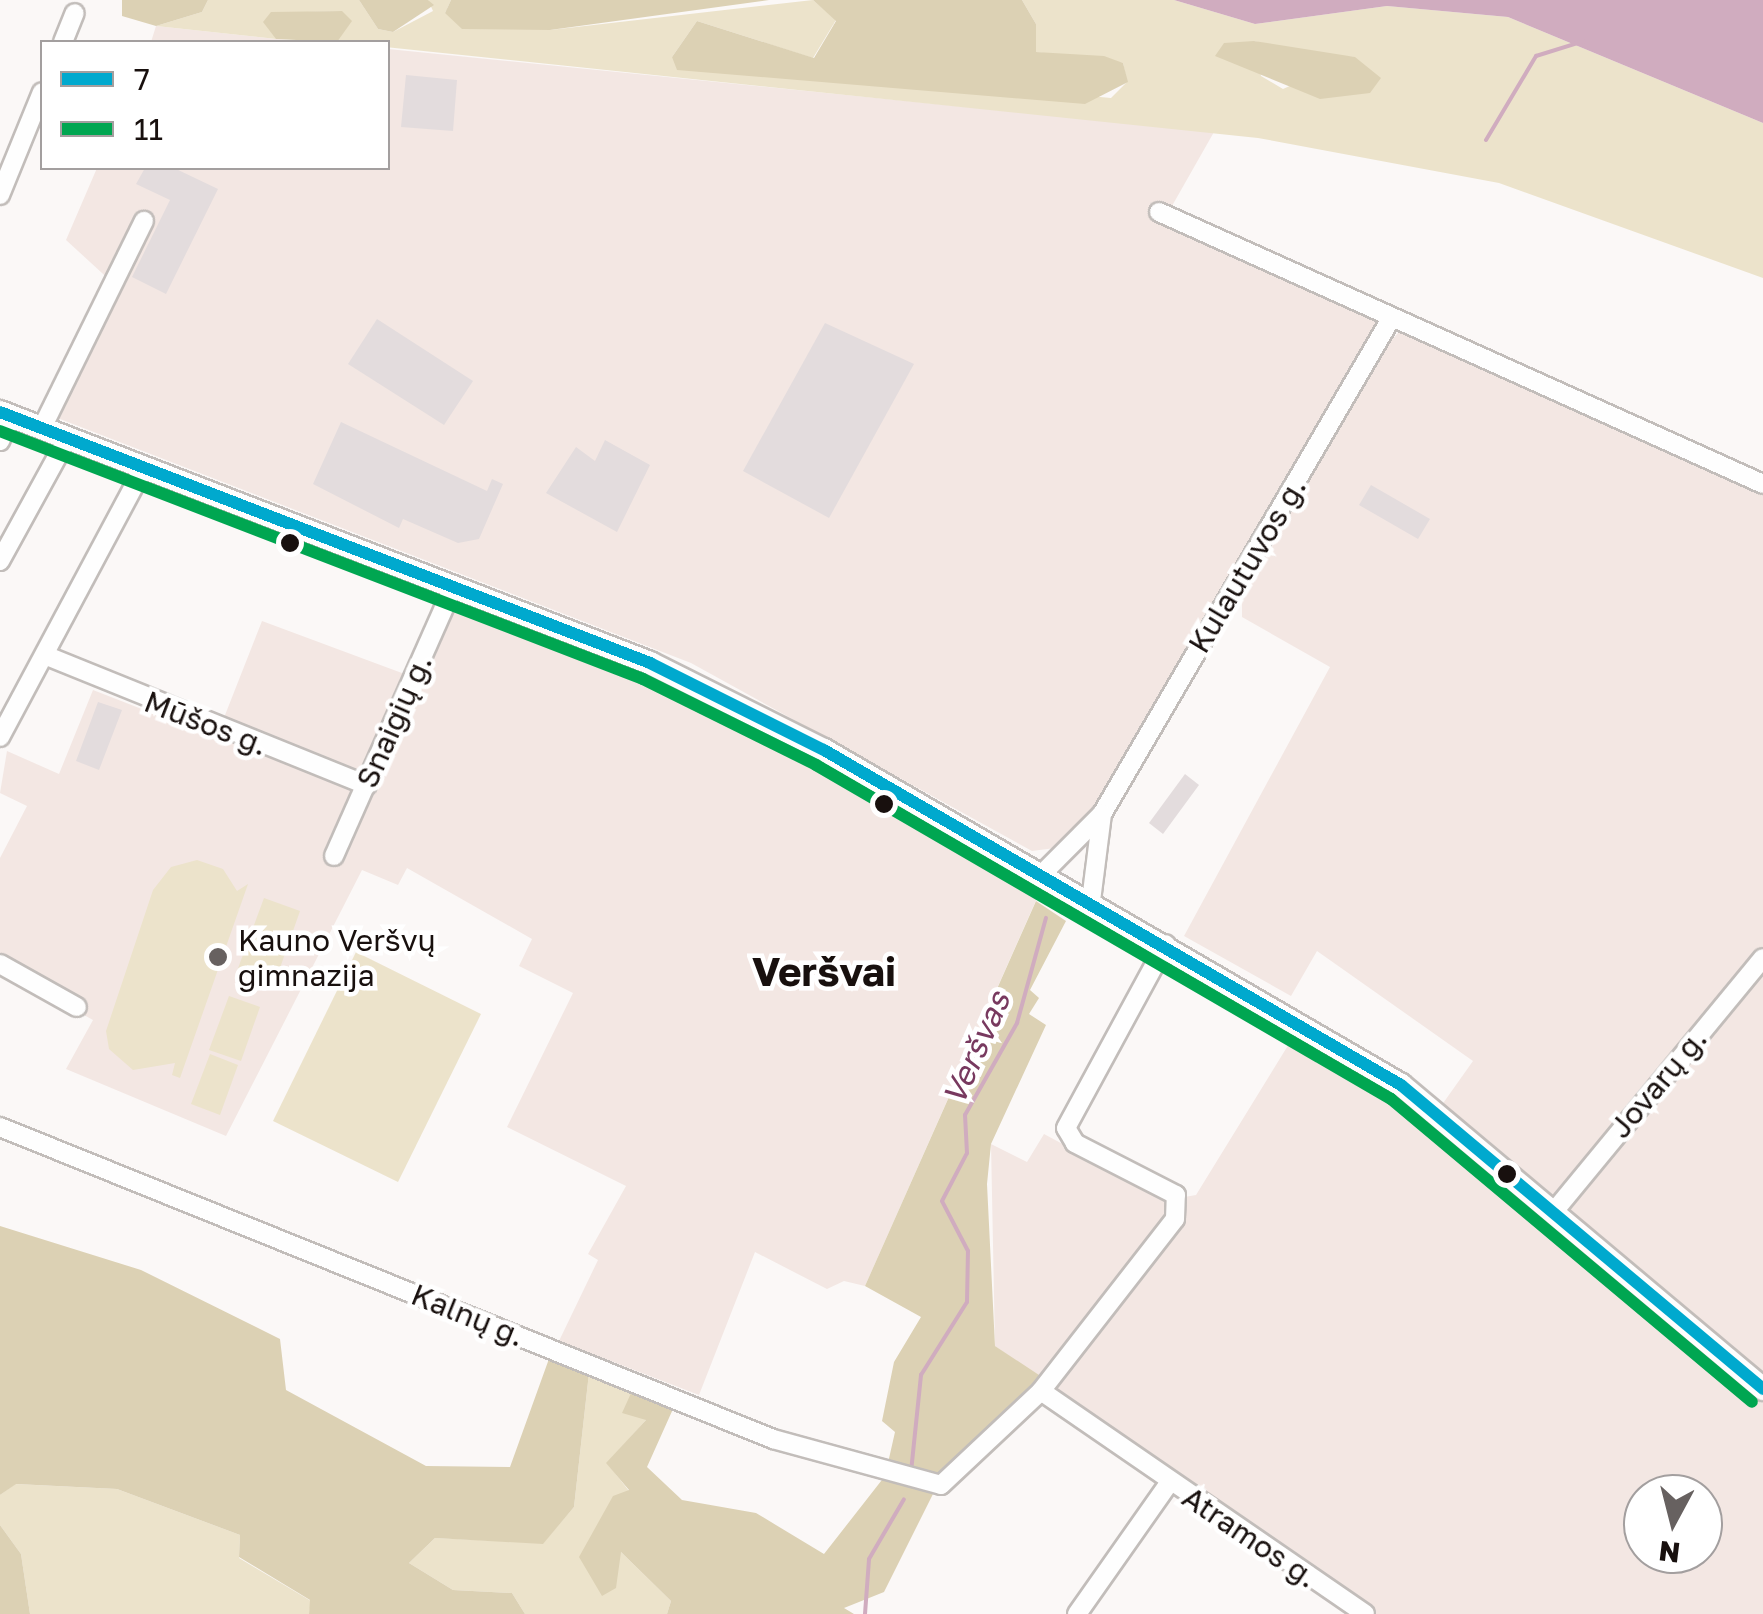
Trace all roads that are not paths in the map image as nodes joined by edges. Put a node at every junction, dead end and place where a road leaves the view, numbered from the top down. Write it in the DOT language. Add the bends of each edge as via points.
graph roads {
  1 [pos="75,13"];
  2 [pos="64,40"];
  3 [pos="40,97"];
  4 [pos="0,195"];
  5 [pos="1159,212"];
  6 [pos="144,222"];
  7 [pos="1392,316"];
  8 [pos="6,414"];
  9 [pos="42,428"];
  10 [pos="68,437"];
  11 [pos="0,441"];
  12 [pos="144,466"];
  13 [pos="1763,484"];
  14 [pos="0,561"];
  15 [pos="453,586"];
  16 [pos="47,656"];
  17 [pos="0,737"];
  18 [pos="366,786"];
  19 [pos="1102,814"];
  20 [pos="334,856"];
  21 [pos="1043,873"];
  22 [pos="1091,901"];
  23 [pos="1166,944"];
  24 [pos="1763,958"];
  25 [pos="0,964"];
  26 [pos="77,1008"];
  27 [pos="0,1127"];
  28 [pos="1556,1209"];
  29 [pos="1763,1388"];
  30 [pos="1042,1391"];
  31 [pos="1170,1483"];
  32 [pos="1077,1614"];
  33 [pos="1365,1614"];
  1 -- 2 [label="street"];
  3 -- 4 [label="street"];
  5 -- 7 [label="street"];
  6 -- 9 [label="street"];
  7 -- 13 [label="street"];
  7 -- 19 [label="street, Kulautuvos g."];
  8 -- 9 [label="main road"];
  8 -- 11 [label="street"];
  9 -- 10 [label="main road"];
  10 -- 12 [label="main road"];
  10 -- 14 [label="street"];
  12 -- 15 [label="main road"];
  12 -- 16 [label="street"];
  15 -- 18 [label="street, Snaigių g."];
  15 -- 21 [label="main road" via="740,704"];
  16 -- 17 [label="street"];
  16 -- 18 [label="street, Mūšos g."];
  18 -- 20 [label="street, Snaigių g."];
  19 -- 21 [label="street, Kulautuvos g."];
  19 -- 22 [label="street, Kulautuvos g."];
  21 -- 22 [label="main road"];
  22 -- 23 [label="main road"];
  23 -- 28 [label="main road" via="1386,1074"];
  23 -- 30 [label="street" via="1066,1128 1075,1143 1176,1195 1179,1210"];
  24 -- 28 [label="street, Jovarų g."];
  25 -- 26 [label="street"];
  27 -- 30 [label="street, Kalnų g." via="773,1439 942,1485"];
  28 -- 29 [label="main road"];
  30 -- 31 [label="street"];
  31 -- 32 [label="street, Atramos g."];
  31 -- 33 [label="street, Atramos g."];
}
